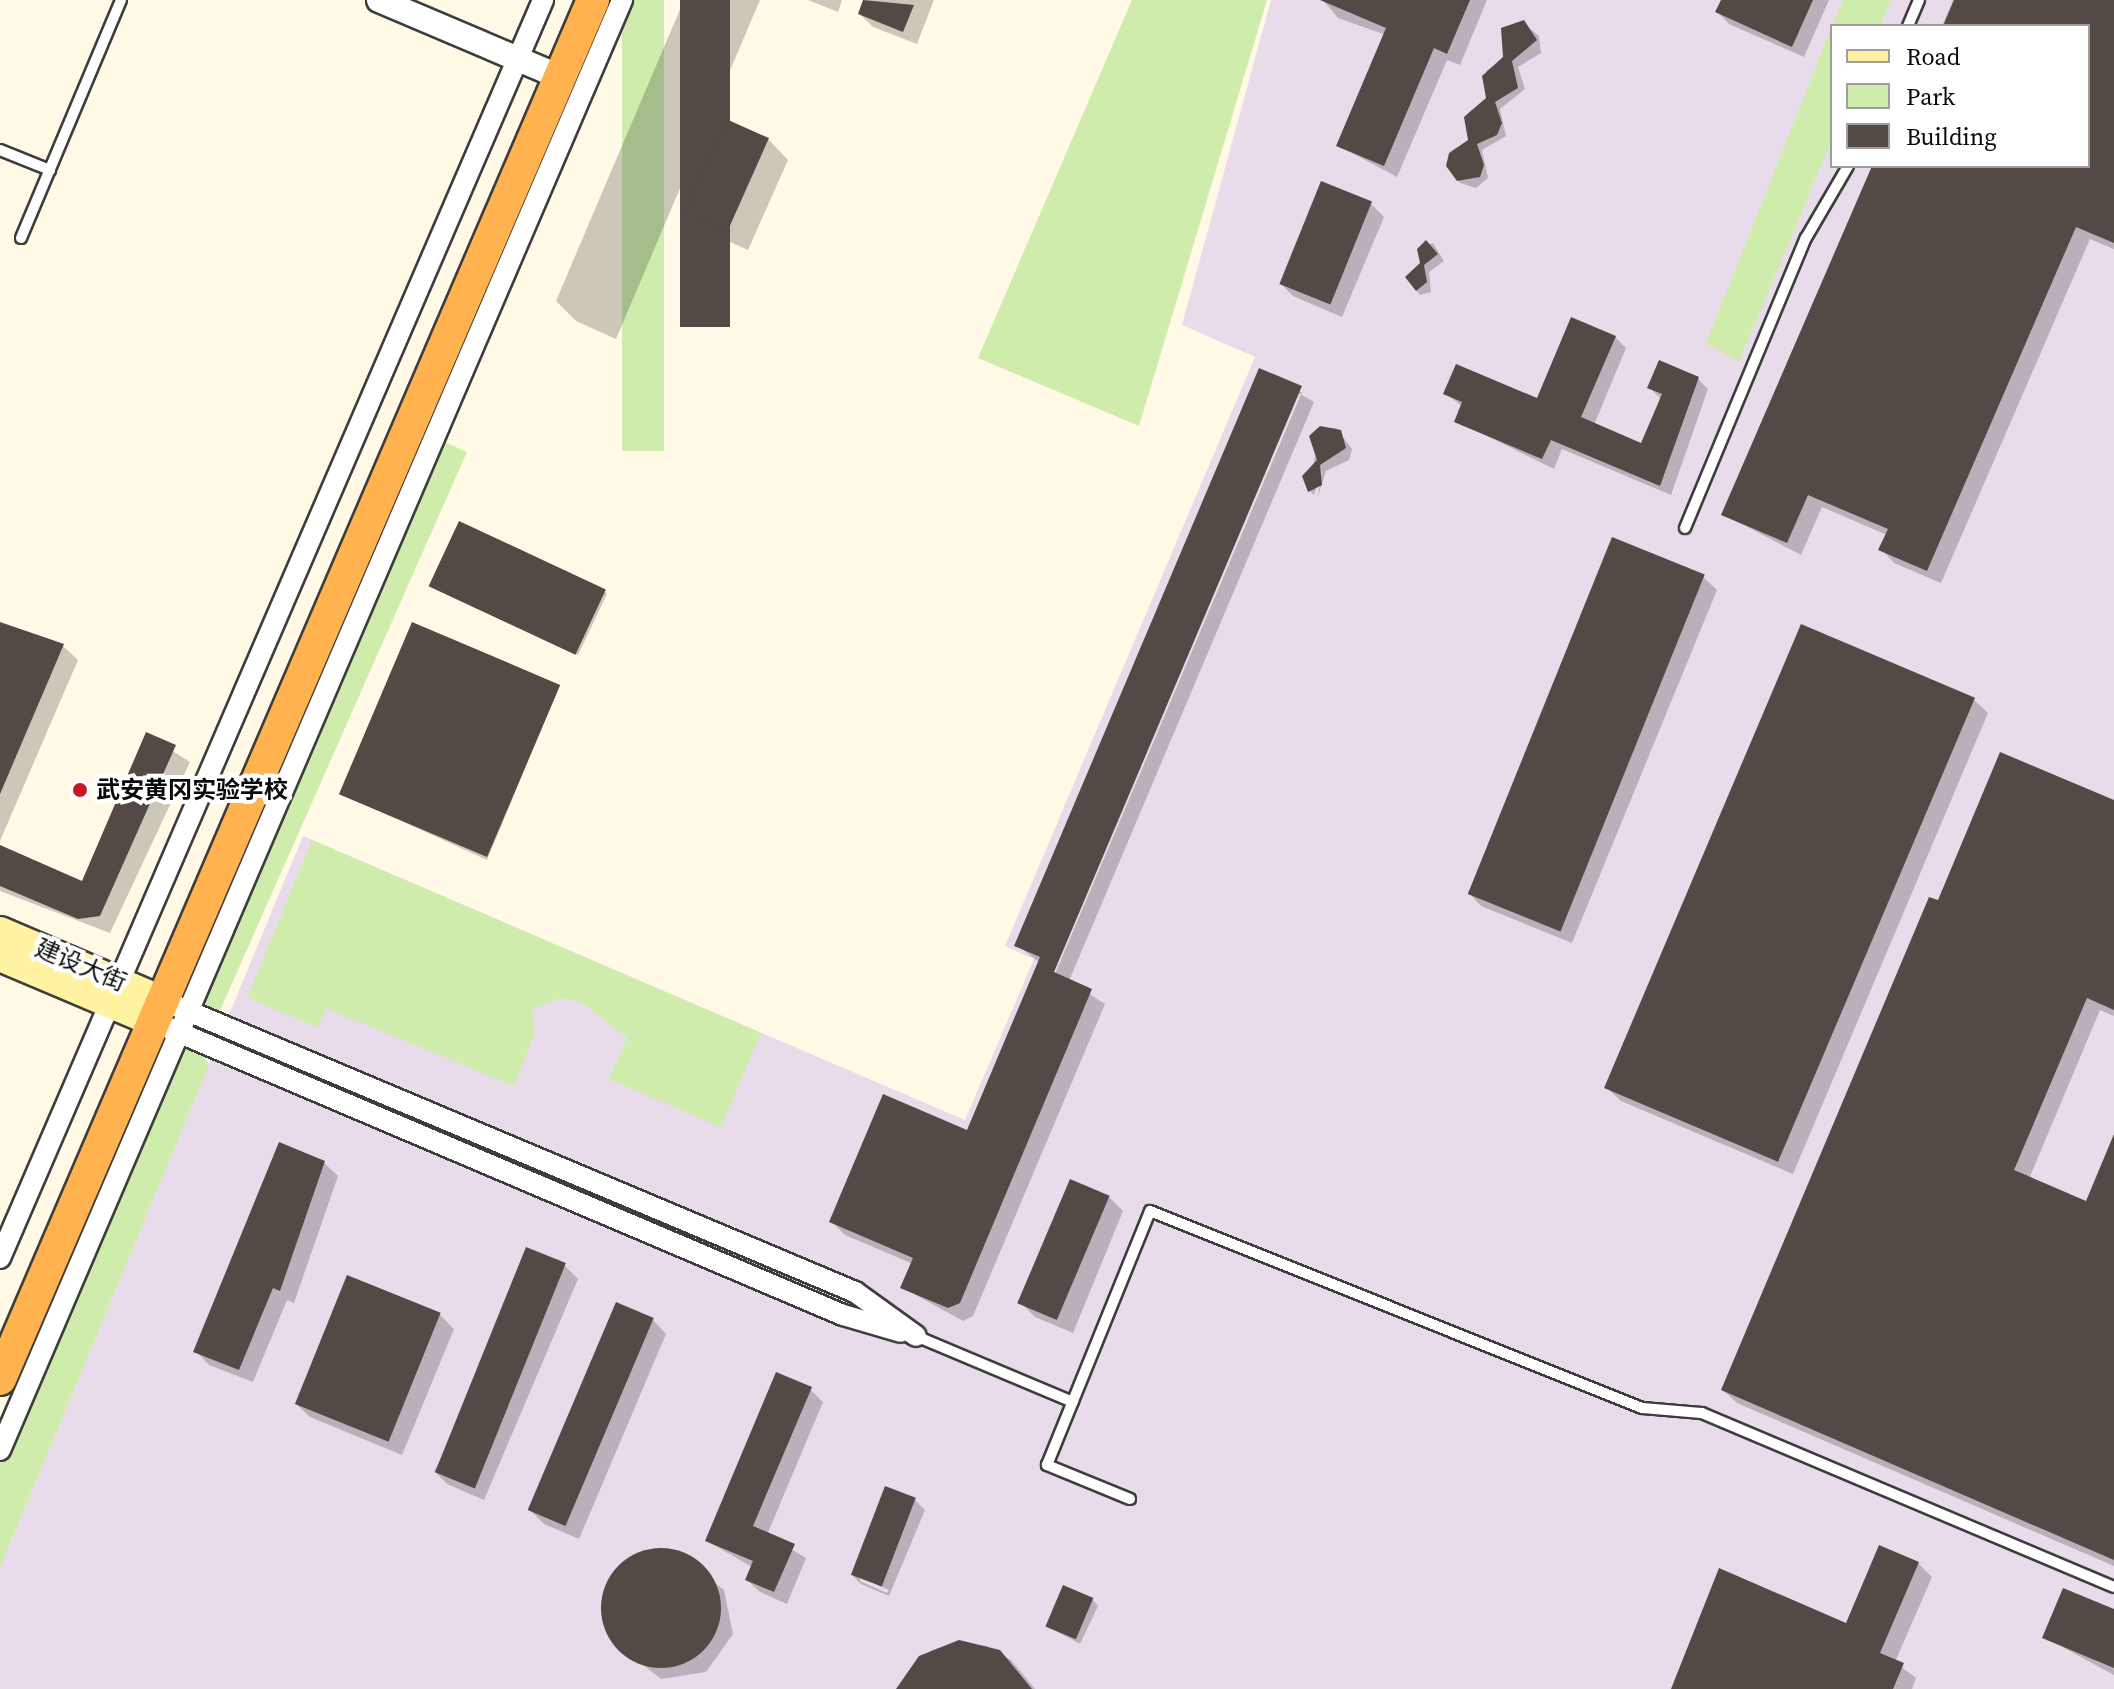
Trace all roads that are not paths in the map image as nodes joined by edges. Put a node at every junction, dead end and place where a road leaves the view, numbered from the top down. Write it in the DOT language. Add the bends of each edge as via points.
graph roads {
  1 [pos="121,0"];
  2 [pos="379,0"];
  3 [pos="543,0"];
  4 [pos="570,0"];
  5 [pos="593,0"];
  6 [pos="622,0"];
  7 [pos="1919,0"];
  8 [pos="1909,24"];
  9 [pos="539,68"];
  10 [pos="0,150"];
  11 [pos="1847,168"];
  12 [pos="50,170"];
  13 [pos="21,238"];
  14 [pos="1685,528"];
  15 [pos="0,931"];
  16 [pos="0,957"];
  17 [pos="148,1007"];
  18 [pos="0,1258"];
  19 [pos="0,1325"];
  20 [pos="916,1336"];
  21 [pos="0,1379"];
  22 [pos="1073,1402"];
  23 [pos="0,1450"];
  24 [pos="1130,1499"];
  25 [pos="2114,1587"];
  1 -- 12 [label="lane"];
  2 -- 9 [label="street"];
  3 -- 9 [label="street"];
  4 -- 9 [label="highway"];
  5 -- 9 [label="highway"];
  6 -- 17 [label="street"];
  7 -- 8 [label="lane"];
  9 -- 17 [label="highway"];
  10 -- 12 [label="lane"];
  11 -- 14 [label="lane" via="1806,238"];
  12 -- 13 [label="lane"];
  15 -- 17 [label="main road, 建设大街"];
  16 -- 17 [label="main road, 建设大街"];
  17 -- 18 [label="street"];
  17 -- 19 [label="highway"];
  17 -- 20 [label="street" via="843,1315"];
  17 -- 21 [label="highway"];
  17 -- 23 [label="street"];
  20 -- 22 [label="lane"];
  22 -- 24 [label="lane" via="1047,1465"];
  22 -- 25 [label="lane" via="1150,1211 1642,1408 1702,1413"];
}
